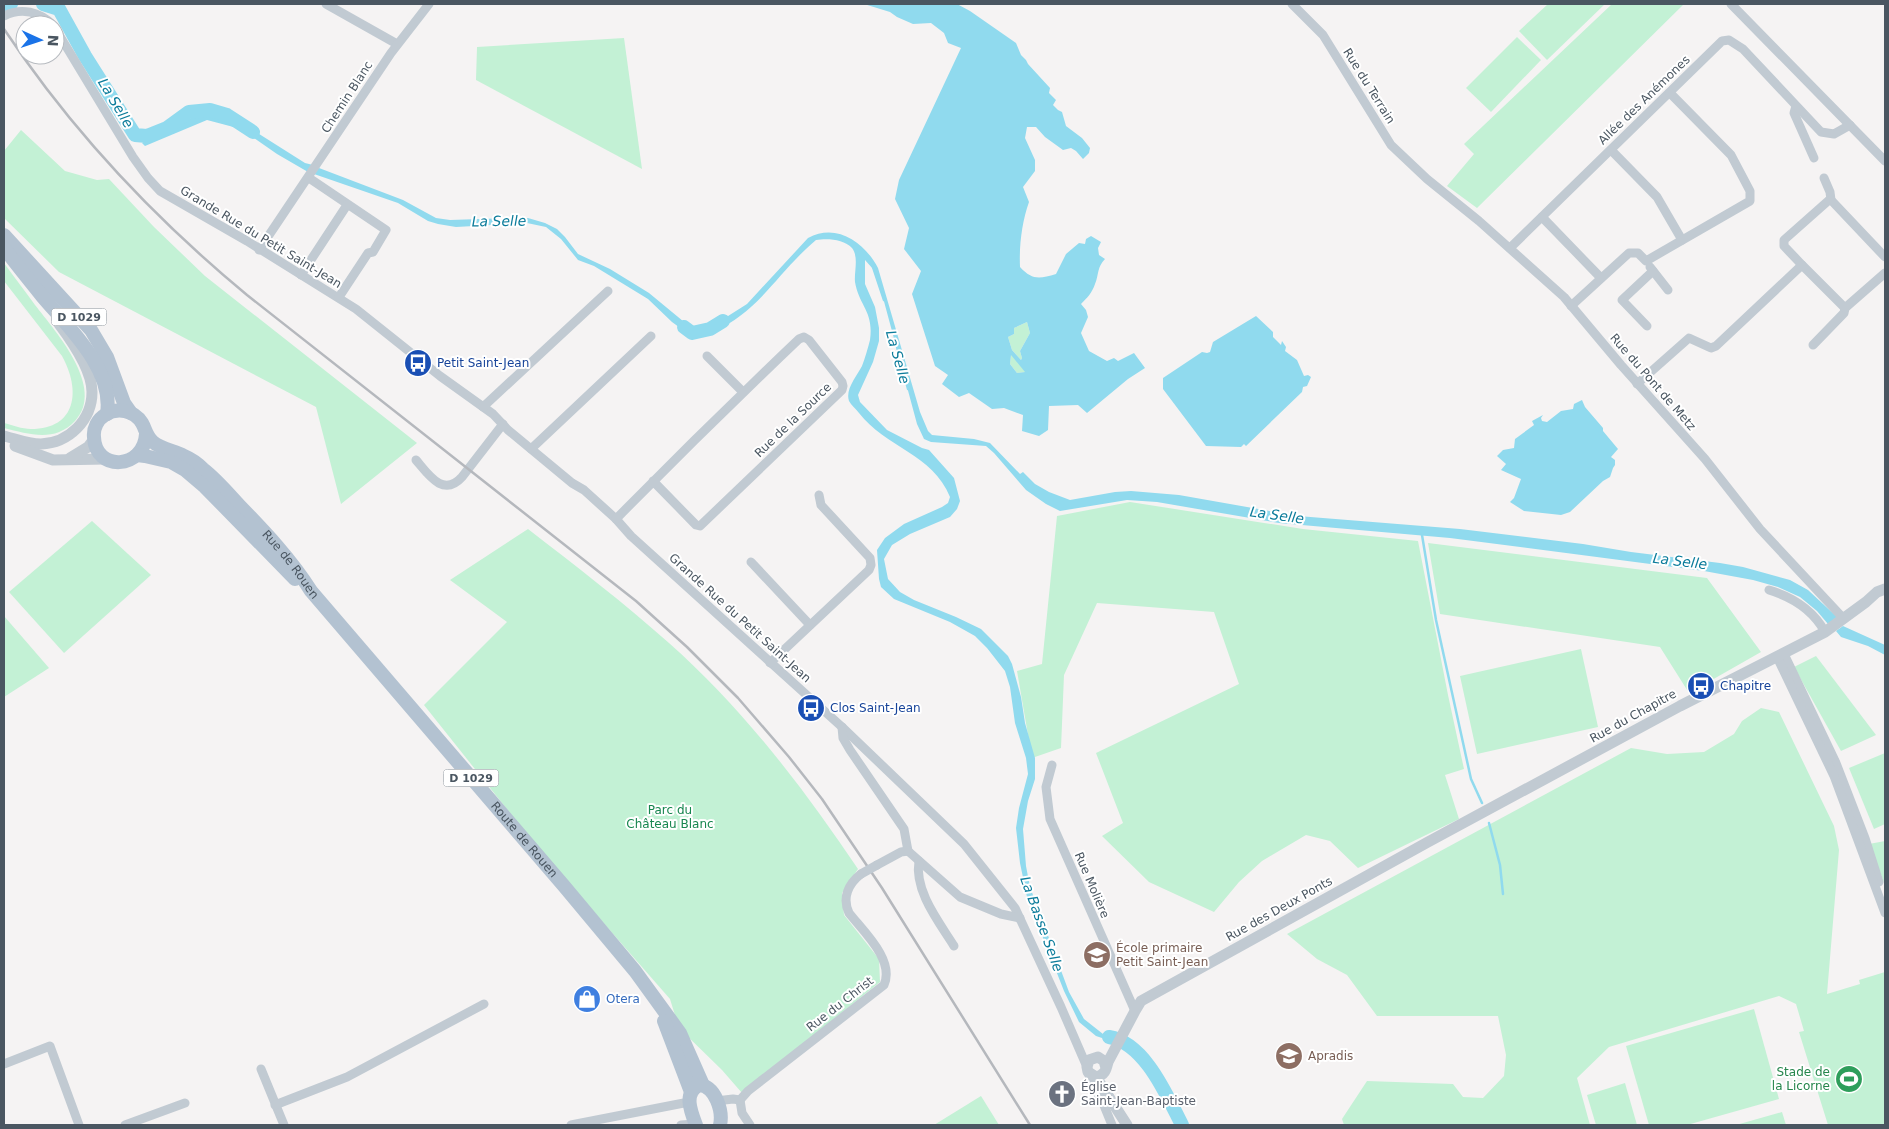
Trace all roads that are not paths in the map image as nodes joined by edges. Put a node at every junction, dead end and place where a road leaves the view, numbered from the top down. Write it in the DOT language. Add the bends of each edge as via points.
graph roads {
  1 [pos="326,4"];
  2 [pos="428,4"];
  3 [pos="1292,4"];
  4 [pos="1732,4"];
  5 [pos="40,15"];
  6 [pos="4,16"];
  7 [pos="65,44"];
  8 [pos="397,44"];
  9 [pos="1670,93"];
  10 [pos="1796,106"];
  11 [pos="1850,125"];
  12 [pos="1611,150"];
  13 [pos="1814,158"];
  14 [pos="1885,161"];
  15 [pos="310,176"];
  16 [pos="1824,178"];
  17 [pos="1427,179"];
  18 [pos="1831,200"];
  19 [pos="347,205"];
  20 [pos="1542,218"];
  21 [pos="4,235"];
  22 [pos="1682,240"];
  23 [pos="4,248"];
  24 [pos="1510,248"];
  25 [pos="259,250"];
  26 [pos="1885,257"];
  27 [pos="1646,261"];
  28 [pos="1802,265"];
  29 [pos="1653,271"];
  30 [pos="1885,273"];
  31 [pos="301,275"];
  32 [pos="1601,278"];
  33 [pos="1668,290"];
  34 [pos="608,291"];
  35 [pos="41,295"];
  36 [pos="338,297"];
  37 [pos="1571,306"];
  38 [pos="1846,308"];
  39 [pos="1647,326"];
  40 [pos="651,336"];
  41 [pos="1814,345"];
  42 [pos="707,356"];
  43 [pos="1637,384"];
  44 [pos="743,392"];
  45 [pos="482,407"];
  46 [pos="131,413"];
  47 [pos="106,414"];
  48 [pos="503,424"];
  49 [pos="146,434"];
  50 [pos="4,436"];
  51 [pos="94,439"];
  52 [pos="4,442"];
  53 [pos="531,449"];
  54 [pos="137,456"];
  55 [pos="68,459"];
  56 [pos="106,459"];
  57 [pos="416,460"];
  58 [pos="653,481"];
  59 [pos="819,495"];
  60 [pos="616,519"];
  61 [pos="752,562"];
  62 [pos="1885,589"];
  63 [pos="1769,590"];
  64 [pos="311,591"];
  65 [pos="1843,620"];
  66 [pos="810,625"];
  67 [pos="1828,630"];
  68 [pos="1780,655"];
  69 [pos="770,662"];
  70 [pos="842,727"];
  71 [pos="1052,765"];
  72 [pos="1482,813"];
  73 [pos="908,851"];
  74 [pos="919,861"];
  75 [pos="1885,902"];
  76 [pos="1885,913"];
  77 [pos="1020,918"];
  78 [pos="954,946"];
  79 [pos="484,1004"];
  80 [pos="1135,1010"];
  81 [pos="4,1064"];
  82 [pos="1096,1067"];
  83 [pos="261,1069"];
  84 [pos="1102,1088"];
  85 [pos="694,1093"];
  86 [pos="740,1100"];
  87 [pos="716,1101"];
  88 [pos="185,1103"];
  89 [pos="1103,1103"];
  90 [pos="275,1105"];
  91 [pos="583,1124"];
  92 [pos="79,1125"];
  93 [pos="125,1125"];
  94 [pos="284,1125"];
  95 [pos="570,1125"];
  96 [pos="691,1125"];
  97 [pos="720,1125"];
  98 [pos="750,1125"];
  99 [pos="1112,1125"];
  100 [pos="1127,1125"];
  1 -- 8 [label="street"];
  2 -- 8 [label="street, Chemin Blanc"];
  3 -- 17 [label="street, Rue du Terrain" via="1323,35 1391,145"];
  4 -- 11 [label="street"];
  5 -- 6 [label="street, Grande Rue du Petit Saint-Jean" via="17,12"];
  7 -- 25 [label="street, Grande Rue du Petit Saint-Jean" via="148,178 168,196"];
  8 -- 15 [label="street, Chemin Blanc"];
  9 -- 10 [label="street, Allée des Anémones" via="1722,41 1730,40 1743,49"];
  9 -- 12 [label="street, Allée des Anémones"];
  9 -- 22 [label="street" via="1731,155 1752,196 1750,202"];
  10 -- 11 [label="street, Allée des Anémones" via="1822,132 1834,134"];
  10 -- 13 [label="street" via="1794,114"];
  11 -- 14 [label="street"];
  12 -- 20 [label="street, Allée des Anémones"];
  12 -- 22 [label="street" via="1656,198"];
  15 -- 19 [label="street"];
  15 -- 25 [label="street, Chemin Blanc"];
  16 -- 18 [label="street"];
  17 -- 24 [label="street, Rue du Pont de Metz"];
  18 -- 26 [label="street"];
  18 -- 28 [label="street" via="1784,240 1784,246"];
  19 -- 31 [label="street"];
  19 -- 36 [label="street" via="386,232"];
  20 -- 24 [label="street, Allée des Anémones"];
  20 -- 32 [label="street"];
  21 -- 46 [label="main road, D 1029" via="91,330 107,357"];
  22 -- 27 [label="street"];
  23 -- 35 [label="main road, D 1029"];
  24 -- 37 [label="street, Rue du Pont de Metz"];
  25 -- 31 [label="street, Grande Rue du Petit Saint-Jean"];
  27 -- 29 [label="street"];
  27 -- 32 [label="street" via="1638,253 1629,253"];
  28 -- 38 [label="street"];
  28 -- 43 [label="street" via="1716,346 1711,348 1690,338"];
  29 -- 33 [label="street"];
  29 -- 39 [label="street" via="1622,300"];
  30 -- 38 [label="street"];
  31 -- 36 [label="street, Grande Rue du Petit Saint-Jean"];
  32 -- 37 [label="street"];
  34 -- 45 [label="street"];
  35 -- 47 [label="main road, D 1029" via="91,356 107,396"];
  35 -- 50 [label="street" via="86,369 92,391 90,405 81,424 71,434 53,442 25,443"];
  36 -- 45 [label="street, Grande Rue du Petit Saint-Jean"];
  37 -- 43 [label="street, Rue du Pont de Metz"];
  38 -- 41 [label="street"];
  40 -- 53 [label="street"];
  42 -- 44 [label="street"];
  43 -- 65 [label="street, Rue du Pont de Metz" via="1705,460 1760,530"];
  44 -- 58 [label="street, Rue de la Source"];
  44 -- 58 [label="street, Rue de la Source" via="804,337 843,386 700,526"];
  45 -- 48 [label="street, Grande Rue du Petit Saint-Jean"];
  46 -- 47 [label="main road" via="119,410"];
  46 -- 49 [label="main road" via="140,420"];
  47 -- 51 [label="main road" via="95,427"];
  48 -- 53 [label="street, Grande Rue du Petit Saint-Jean"];
  48 -- 57 [label="street" via="455,483 437,483"];
  49 -- 54 [label="main road"];
  49 -- 64 [label="main road, Rue de Rouen / D 1029" via="154,443 187,457 204,469 282,552"];
  51 -- 55 [label="street"];
  51 -- 56 [label="main road"];
  52 -- 55 [label="street" via="53,460"];
  53 -- 60 [label="street, Grande Rue du Petit Saint-Jean"];
  54 -- 56 [label="main road" via="119,463"];
  54 -- 64 [label="main road, Rue de Rouen / D 1029" via="171,462 184,470"];
  55 -- 56 [label="street"];
  58 -- 60 [label="street, Rue de la Source"];
  59 -- 66 [label="street" via="821,505 870,558 871,565"];
  60 -- 69 [label="street, Grande Rue du Petit Saint-Jean"];
  61 -- 66 [label="street"];
  62 -- 65 [label="street, Rue du Chapitre"];
  63 -- 67 [label="street" via="1800,603"];
  64 -- 85 [label="main road, Route de Rouen / D 1029" via="635,971 680,1033"];
  65 -- 67 [label="street, Rue du Chapitre"];
  66 -- 69 [label="street"];
  67 -- 68 [label="street, Rue du Chapitre"];
  68 -- 72 [label="street, Rue du Chapitre" via="1701,694"];
  68 -- 75 [label="street" via="1836,764"];
  68 -- 76 [label="street" via="1834,776"];
  69 -- 70 [label="street, Grande Rue du Petit Saint-Jean"];
  70 -- 73 [label="street" via="843,738 850,750 904,829"];
  70 -- 77 [label="street, Grande Rue du Petit Saint-Jean" via="957,836 1004,893"];
  71 -- 80 [label="street, Rue Molière" via="1046,787 1050,819"];
  72 -- 80 [label="street, Rue des Deux Ponts" via="1148,998"];
  73 -- 74 [label="street"];
  73 -- 86 [label="street, Rue du Christ, bridge" via="861,874 852,882 846,898 849,912 884,961 887,972 884,985"];
  74 -- 77 [label="street" via="964,899 1005,916"];
  74 -- 78 [label="street" via="919,876 928,903"];
  77 -- 82 [label="street, Grande Rue du Petit Saint-Jean" via="1076,1041"];
  79 -- 90 [label="street" via="347,1077"];
  80 -- 82 [label="street, Rue des Deux Ponts" via="1114,1050"];
  81 -- 92 [label="street" via="50,1046"];
  82 -- 84 [label="street"];
  82 -- 89 [label="street, Grande Rue du Petit Saint-Jean" via="1092,1085"];
  83 -- 90 [label="street"];
  84 -- 89 [label="street"];
  84 -- 100 [label="street"];
  85 -- 87 [label="main road" via="710,1088"];
  85 -- 91 [label="street"];
  85 -- 96 [label="main road"];
  86 -- 87 [label="street"];
  86 -- 98 [label="street" via="742,1112"];
  87 -- 97 [label="main road"];
  88 -- 93 [label="street"];
  89 -- 99 [label="street"];
  90 -- 94 [label="street"];
  91 -- 95 [label="street"];
}
